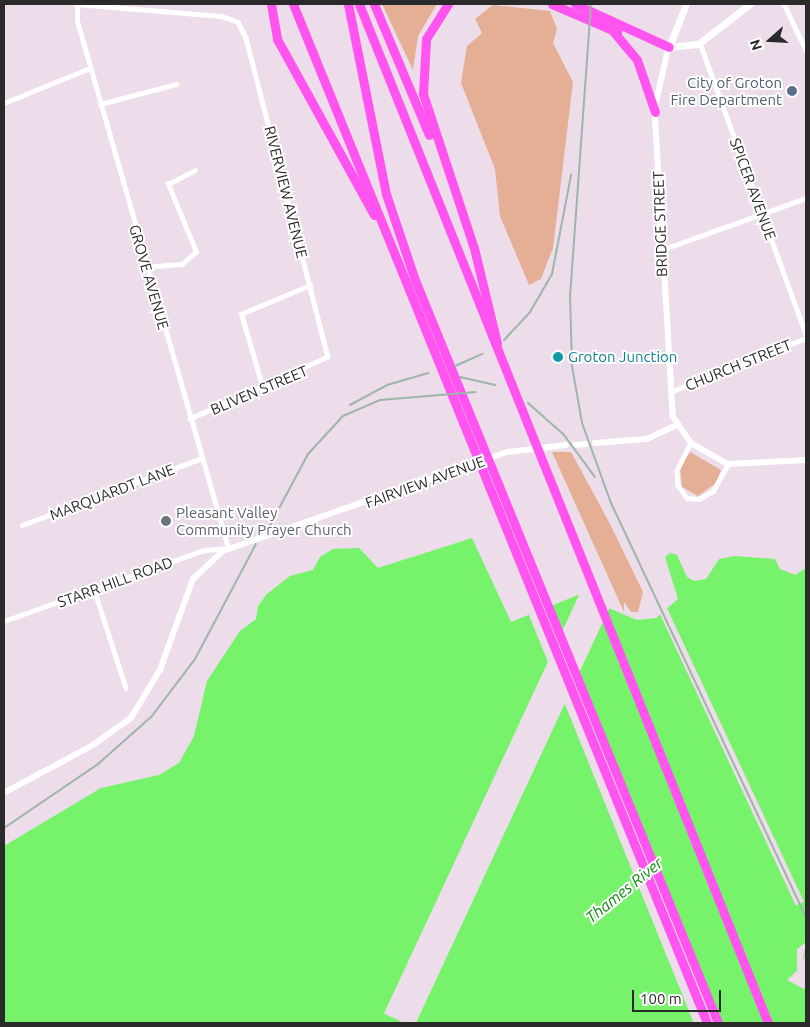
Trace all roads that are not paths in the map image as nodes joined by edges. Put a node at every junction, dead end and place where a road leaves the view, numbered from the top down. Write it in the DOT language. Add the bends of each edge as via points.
graph roads {
  1 [pos="77,4"];
  2 [pos="172,4"];
  3 [pos="271,4"];
  4 [pos="293,4"];
  5 [pos="348,4"];
  6 [pos="359,4"];
  7 [pos="374,4"];
  8 [pos="448,4"];
  9 [pos="552,4"];
  10 [pos="686,4"];
  11 [pos="750,4"];
  12 [pos="784,4"];
  13 [pos="574,8"];
  14 [pos="173,10"];
  15 [pos="609,26"];
  16 [pos="700,43"];
  17 [pos="669,47"];
  18 [pos="806,50"];
  19 [pos="90,68"];
  20 [pos="176,84"];
  21 [pos="4,102"];
  22 [pos="100,104"];
  23 [pos="655,112"];
  24 [pos="195,170"];
  25 [pos="806,198"];
  26 [pos="460,212"];
  27 [pos="763,214"];
  28 [pos="382,224"];
  29 [pos="662,250"];
  30 [pos="146,267"];
  31 [pos="310,284"];
  32 [pos="806,334"];
  33 [pos="806,338"];
  34 [pos="327,358"];
  35 [pos="510,388"];
  36 [pos="263,389"];
  37 [pos="669,392"];
  38 [pos="190,419"];
  39 [pos="677,425"];
  40 [pos="595,443"];
  41 [pos="691,443"];
  42 [pos="586,444"];
  43 [pos="566,445"];
  44 [pos="575,445"];
  45 [pos="202,458"];
  46 [pos="806,460"];
  47 [pos="728,464"];
  48 [pos="22,525"];
  49 [pos="228,548"];
  50 [pos="94,589"];
  51 [pos="4,622"];
  52 [pos="126,688"];
  53 [pos="4,793"];
  54 [pos="707,1023"];
  55 [pos="718,1023"];
  56 [pos="768,1023"];
  1 -- 14 [label="street"];
  1 -- 19 [label="street, GROVE AVENUE" via="76,17"];
  2 -- 14 [label="street"];
  3 -- 28 [label="highway" via="277,40 366,203"];
  4 -- 28 [label="highway"];
  5 -- 55 [label="highway" via="386,194 415,280"];
  6 -- 35 [label="highway"];
  7 -- 26 [label="highway"];
  8 -- 26 [label="highway" via="427,36 421,82 427,114"];
  9 -- 13 [label="highway"];
  10 -- 17 [label="main road, BRIDGE STREET"];
  11 -- 16 [label="main road"];
  12 -- 18 [label="street"];
  13 -- 15 [label="highway"];
  14 -- 31 [label="street, RIVERVIEW AVENUE" via="221,16 241,26"];
  15 -- 17 [label="highway"];
  15 -- 23 [label="highway" via="637,60"];
  16 -- 17 [label="main road"];
  16 -- 27 [label="street, SPICER AVENUE"];
  17 -- 23 [label="street, BRIDGE STREET"];
  19 -- 21 [label="street"];
  19 -- 22 [label="street, GROVE AVENUE"];
  20 -- 22 [label="street"];
  22 -- 30 [label="street, GROVE AVENUE"];
  23 -- 29 [label="street, BRIDGE STREET"];
  24 -- 30 [label="street" via="168,184 196,252 182,264"];
  25 -- 27 [label="street"];
  26 -- 35 [label="highway" via="476,255"];
  27 -- 29 [label="street"];
  27 -- 32 [label="street, SPICER AVENUE"];
  28 -- 54 [label="highway"];
  29 -- 37 [label="street, BRIDGE STREET"];
  30 -- 38 [label="street, GROVE AVENUE"];
  31 -- 34 [label="street, RIVERVIEW AVENUE"];
  31 -- 36 [label="street" via="241,314"];
  33 -- 37 [label="street, CHURCH STREET"];
  34 -- 36 [label="street, BLIVEN STREET"];
  35 -- 56 [label="highway"];
  36 -- 38 [label="street, BLIVEN STREET"];
  37 -- 39 [label="street, BRIDGE STREET"];
  38 -- 45 [label="street, GROVE AVENUE"];
  39 -- 40 [label="street" via="648,439"];
  39 -- 41 [label="street, BRIDGE STREET"];
  41 -- 47 [label="street, BRIDGE STREET"];
  41 -- 47 [label="street" via="677,471 678,485 687,498 700,499 713,491"];
  42 -- 44 [label="street"];
  43 -- 49 [label="street, FAIRVIEW AVENUE" via="508,452"];
  45 -- 48 [label="street, MARQUARDT LANE"];
  45 -- 49 [label="street, GROVE AVENUE"];
  46 -- 47 [label="street"];
  49 -- 50 [label="street, STARR HILL ROAD" via="211,548"];
  49 -- 53 [label="street" via="193,579 160,670 131,718 93,744"];
  50 -- 51 [label="street, STARR HILL ROAD"];
  50 -- 52 [label="street"];
}
